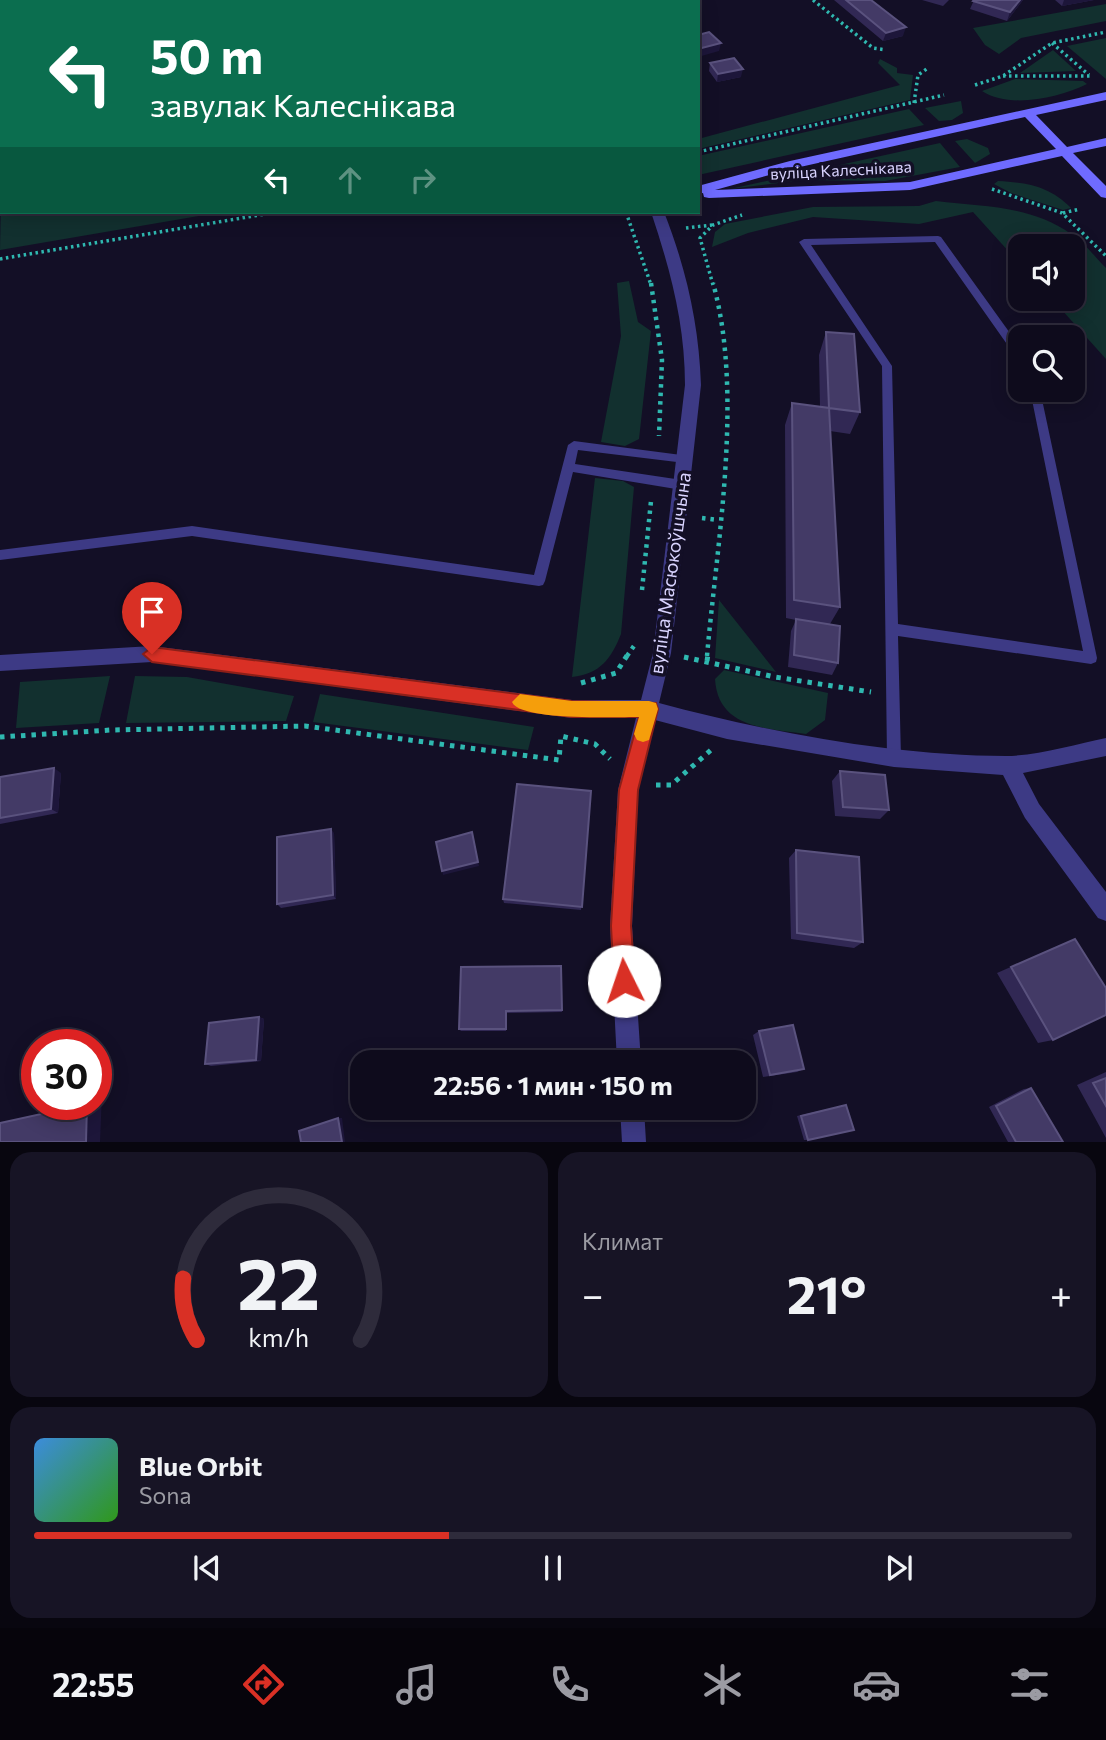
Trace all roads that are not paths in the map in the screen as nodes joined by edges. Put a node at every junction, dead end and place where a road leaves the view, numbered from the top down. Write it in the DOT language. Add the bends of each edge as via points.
graph roads {
  1 [pos="1106,96"];
  2 [pos="1027,113"];
  3 [pos="1106,142"];
  4 [pos="1066,153"];
  5 [pos="700,191"];
  6 [pos="700,192"];
  7 [pos="1106,194"];
  8 [pos="658,214"];
  9 [pos="1008,337"];
  10 [pos="1037,402"];
  11 [pos="574,445"];
  12 [pos="685,459"];
  13 [pos="568,467"];
  14 [pos="682,485"];
  15 [pos="0,555"];
  16 [pos="891,629"];
  17 [pos="0,663"];
  18 [pos="649,709"];
  19 [pos="1106,747"];
  20 [pos="894,758"];
  21 [pos="1009,766"];
  22 [pos="1106,911"];
  23 [pos="628,1050"];
  24 [pos="633,1120"];
  25 [pos="634,1142"];
  1 -- 2 [label="street, вуліца Калеснікава"];
  2 -- 4 [label="street"];
  2 -- 5 [label="street, вуліца Калеснікава" via="790,165"];
  3 -- 4 [label="street, вуліца Калеснікава"];
  4 -- 6 [label="street, вуліца Калеснікава" via="910,186"];
  4 -- 7 [label="street"];
  8 -- 12 [label="street, вуліца Масюкоўшчына" via="681,284 691,336 693,385"];
  9 -- 16 [label="lane" via="938,239 804,242 887,366"];
  10 -- 16 [label="lane" via="1091,659"];
  11 -- 12 [label="lane"];
  11 -- 13 [label="lane"];
  12 -- 14 [label="street, вуліца Масюкоўшчына"];
  13 -- 14 [label="lane"];
  13 -- 15 [label="lane" via="539,581 192,531"];
  14 -- 18 [label="street, вуліца Масюкоўшчына" via="662,653"];
  16 -- 20 [label="lane"];
  17 -- 18 [label="street" via="152,654 572,709"];
  18 -- 20 [label="street" via="727,730"];
  18 -- 23 [label="street, вуліца Масюкоўшчына" via="630,784 621,926"];
  19 -- 21 [label="street"];
  20 -- 21 [label="street"];
  21 -- 22 [label="street" via="1032,811"];
  24 -- 25 [label="street"];
}
